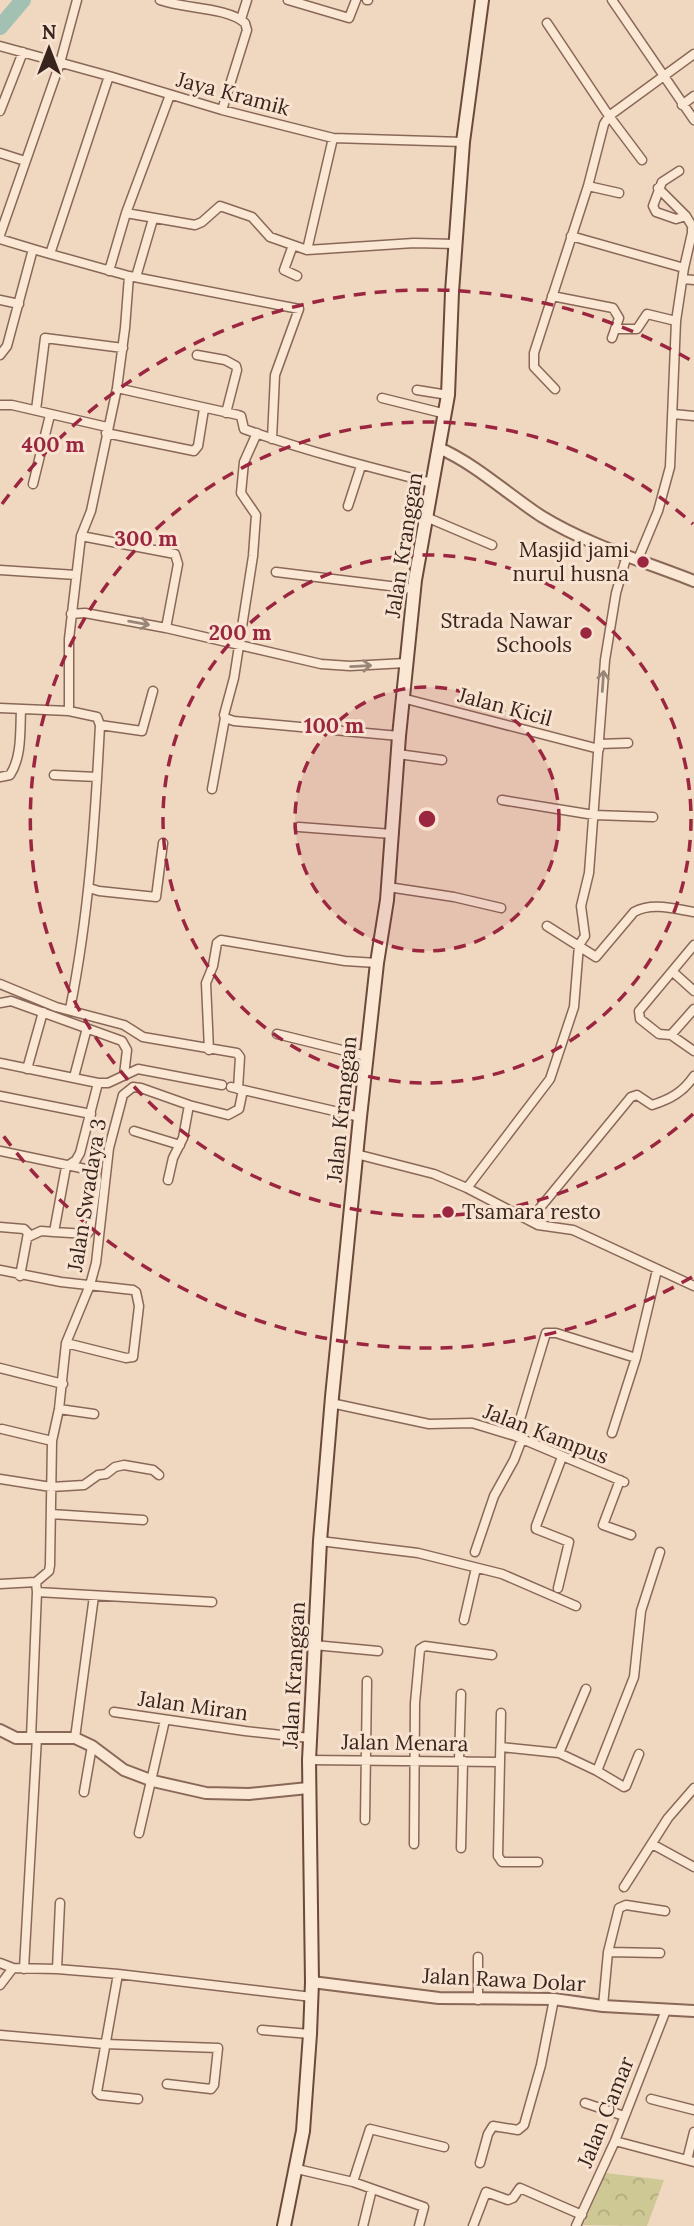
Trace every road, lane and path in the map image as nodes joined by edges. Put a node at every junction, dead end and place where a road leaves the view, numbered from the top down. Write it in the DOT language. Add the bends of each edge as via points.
graph roads {
  1 [pos="77,0"];
  2 [pos="160,0"];
  3 [pos="204,0"];
  4 [pos="247,0"];
  5 [pos="288,0"];
  6 [pos="356,0"];
  7 [pos="482,0"];
  8 [pos="612,0"];
  9 [pos="202,10"];
  10 [pos="241,19"];
  11 [pos="547,23"];
  12 [pos="0,46"];
  13 [pos="23,52"];
  14 [pos="694,54"];
  15 [pos="60,63"];
  16 [pos="109,76"];
  17 [pos="663,77"];
  18 [pos="170,96"];
  19 [pos="694,96"];
  20 [pos="682,105"];
  21 [pos="222,110"];
  22 [pos="0,111"];
  23 [pos="609,116"];
  24 [pos="694,120"];
  25 [pos="333,138"];
  26 [pos="463,142"];
  27 [pos="0,153"];
  28 [pos="25,160"];
  29 [pos="642,160"];
  30 [pos="679,170"];
  31 [pos="588,186"];
  32 [pos="658,188"];
  33 [pos="619,193"];
  34 [pos="126,213"];
  35 [pos="686,216"];
  36 [pos="153,219"];
  37 [pos="570,236"];
  38 [pos="0,237"];
  39 [pos="455,244"];
  40 [pos="293,245"];
  41 [pos="33,250"];
  42 [pos="307,250"];
  43 [pos="50,254"];
  44 [pos="684,268"];
  45 [pos="109,271"];
  46 [pos="297,276"];
  47 [pos="132,277"];
  48 [pos="683,279"];
  49 [pos="694,280"];
  50 [pos="552,296"];
  51 [pos="0,300"];
  52 [pos="19,304"];
  53 [pos="676,321"];
  54 [pos="123,348"];
  55 [pos="0,355"];
  56 [pos="197,355"];
  57 [pos="117,387"];
  58 [pos="555,389"];
  59 [pos="417,390"];
  60 [pos="448,395"];
  61 [pos="382,398"];
  62 [pos="0,405"];
  63 [pos="204,409"];
  64 [pos="36,410"];
  65 [pos="226,413"];
  66 [pos="446,414"];
  67 [pos="673,414"];
  68 [pos="50,415"];
  69 [pos="694,416"];
  70 [pos="107,430"];
  71 [pos="257,433"];
  72 [pos="272,439"];
  73 [pos="439,448"];
  74 [pos="361,466"];
  75 [pos="432,483"];
  76 [pos="33,484"];
  77 [pos="348,506"];
  78 [pos="426,517"];
  79 [pos="81,536"];
  80 [pos="492,545"];
  81 [pos="633,557"];
  82 [pos="0,570"];
  83 [pos="276,572"];
  84 [pos="76,575"];
  85 [pos="694,581"];
  86 [pos="414,589"];
  87 [pos="71,614"];
  88 [pos="166,628"];
  89 [pos="238,644"];
  90 [pos="406,663"];
  91 [pos="153,691"];
  92 [pos="402,698"];
  93 [pos="0,708"];
  94 [pos="21,710"];
  95 [pos="69,711"];
  96 [pos="225,718"];
  97 [pos="100,726"];
  98 [pos="399,736"];
  99 [pos="628,743"];
  100 [pos="599,747"];
  101 [pos="398,754"];
  102 [pos="442,760"];
  103 [pos="54,775"];
  104 [pos="0,777"];
  105 [pos="97,777"];
  106 [pos="212,789"];
  107 [pos="502,800"];
  108 [pos="594,815"];
  109 [pos="653,817"];
  110 [pos="299,827"];
  111 [pos="393,834"];
  112 [pos="163,843"];
  113 [pos="388,887"];
  114 [pos="89,888"];
  115 [pos="502,908"];
  116 [pos="694,912"];
  117 [pos="547,926"];
  118 [pos="579,945"];
  119 [pos="694,945"];
  120 [pos="377,963"];
  121 [pos="673,972"];
  122 [pos="0,984"];
  123 [pos="694,991"];
  124 [pos="0,1003"];
  125 [pos="70,1009"];
  126 [pos="694,1009"];
  127 [pos="43,1012"];
  128 [pos="87,1028"];
  129 [pos="277,1034"];
  130 [pos="671,1035"];
  131 [pos="209,1050"];
  132 [pos="694,1051"];
  133 [pos="366,1056"];
  134 [pos="0,1063"];
  135 [pos="27,1069"];
  136 [pos="124,1075"];
  137 [pos="694,1076"];
  138 [pos="74,1077"];
  139 [pos="98,1083"];
  140 [pos="233,1088"];
  141 [pos="0,1096"];
  142 [pos="189,1105"];
  143 [pos="91,1114"];
  144 [pos="360,1117"];
  145 [pos="134,1131"];
  146 [pos="180,1145"];
  147 [pos="0,1151"];
  148 [pos="356,1154"];
  149 [pos="66,1167"];
  150 [pos="168,1180"];
  151 [pos="467,1188"];
  152 [pos="530,1220"];
  153 [pos="0,1227"];
  154 [pos="54,1232"];
  155 [pos="28,1237"];
  156 [pos="0,1270"];
  157 [pos="657,1270"];
  158 [pos="20,1276"];
  159 [pos="90,1285"];
  160 [pos="694,1286"];
  161 [pos="66,1343"];
  162 [pos="636,1358"];
  163 [pos="0,1368"];
  164 [pos="62,1384"];
  165 [pos="331,1404"];
  166 [pos="59,1409"];
  167 [pos="94,1414"];
  168 [pos="2,1429"];
  169 [pos="611,1433"];
  170 [pos="518,1438"];
  171 [pos="52,1441"];
  172 [pos="562,1457"];
  173 [pos="159,1475"];
  174 [pos="0,1479"];
  175 [pos="51,1487"];
  176 [pos="51,1514"];
  177 [pos="143,1520"];
  178 [pos="631,1535"];
  179 [pos="320,1541"];
  180 [pos="475,1552"];
  181 [pos="660,1552"];
  182 [pos="476,1568"];
  183 [pos="36,1581"];
  184 [pos="0,1584"];
  185 [pos="558,1588"];
  186 [pos="37,1592"];
  187 [pos="94,1596"];
  188 [pos="212,1602"];
  189 [pos="576,1606"];
  190 [pos="464,1620"];
  191 [pos="314,1645"];
  192 [pos="378,1651"];
  193 [pos="492,1655"];
  194 [pos="367,1681"];
  195 [pos="586,1689"];
  196 [pos="461,1694"];
  197 [pos="114,1712"];
  198 [pos="502,1713"];
  199 [pos="165,1720"];
  200 [pos="0,1730"];
  201 [pos="34,1738"];
  202 [pos="75,1738"];
  203 [pos="310,1738"];
  204 [pos="92,1746"];
  205 [pos="501,1747"];
  206 [pos="559,1753"];
  207 [pos="639,1754"];
  208 [pos="415,1759"];
  209 [pos="309,1760"];
  210 [pos="364,1760"];
  211 [pos="461,1761"];
  212 [pos="500,1762"];
  213 [pos="597,1771"];
  214 [pos="153,1781"];
  215 [pos="308,1788"];
  216 [pos="694,1788"];
  217 [pos="84,1792"];
  218 [pos="365,1820"];
  219 [pos="139,1833"];
  220 [pos="414,1844"];
  221 [pos="652,1844"];
  222 [pos="461,1847"];
  223 [pos="538,1862"];
  224 [pos="694,1867"];
  225 [pos="624,1887"];
  226 [pos="60,1903"];
  227 [pos="665,1911"];
  228 [pos="608,1952"];
  229 [pos="660,1953"];
  230 [pos="478,1957"];
  231 [pos="0,1963"];
  232 [pos="13,1968"];
  233 [pos="24,1969"];
  234 [pos="57,1969"];
  235 [pos="118,1974"];
  236 [pos="312,1982"];
  237 [pos="0,1986"];
  238 [pos="312,1997"];
  239 [pos="554,1999"];
  240 [pos="478,2000"];
  241 [pos="603,2006"];
  242 [pos="666,2010"];
  243 [pos="694,2011"];
  244 [pos="262,2030"];
  245 [pos="310,2034"];
  246 [pos="0,2035"];
  247 [pos="105,2044"];
  248 [pos="167,2084"];
  249 [pos="138,2099"];
  250 [pos="651,2099"];
  251 [pos="585,2103"];
  252 [pos="694,2110"];
  253 [pos="624,2116"];
  254 [pos="694,2132"];
  255 [pos="615,2141"];
  256 [pos="444,2147"];
  257 [pos="691,2161"];
  258 [pos="480,2162"];
  259 [pos="297,2169"];
  260 [pos="603,2169"];
  261 [pos="613,2171"];
  262 [pos="353,2182"];
  263 [pos="372,2189"];
  264 [pos="582,2215"];
  265 [pos="284,2226"];
  266 [pos="363,2226"];
  267 [pos="419,2226"];
  268 [pos="473,2226"];
  269 [pos="576,2226"];
  1 -- 15 [label="street"];
  2 -- 9 [label="street"];
  3 -- 9 [label="street"];
  4 -- 10 [label="street"];
  5 -- 6 [label="street" via="349,18"];
  7 -- 26 [label="main road, Jalan Kranggan"];
  8 -- 17 [label="street"];
  9 -- 10 [label="street"];
  10 -- 21 [label="street" via="247,30"];
  11 -- 23 [label="street"];
  12 -- 13 [label="street, Jaya Kramik"];
  13 -- 15 [label="street, Jaya Kramik"];
  13 -- 22 [label="street"];
  14 -- 17 [label="street"];
  15 -- 16 [label="street, Jaya Kramik"];
  15 -- 28 [label="street"];
  16 -- 18 [label="street, Jaya Kramik"];
  16 -- 43 [label="street"];
  17 -- 20 [label="street"];
  17 -- 23 [label="street"];
  18 -- 21 [label="street, Jaya Kramik"];
  18 -- 34 [label="street"];
  19 -- 20 [label="street"];
  20 -- 24 [label="street"];
  21 -- 25 [label="street, Jaya Kramik"];
  23 -- 29 [label="street"];
  23 -- 31 [label="street"];
  25 -- 26 [label="street, Jaya Kramik"];
  25 -- 42 [label="street"];
  26 -- 39 [label="main road, Jalan Kranggan"];
  27 -- 28 [label="street"];
  28 -- 38 [label="street"];
  30 -- 32 [label="street"];
  31 -- 33 [label="street"];
  31 -- 37 [label="street"];
  32 -- 35 [label="street"];
  32 -- 35 [label="street" via="656,212 676,219"];
  34 -- 36 [label="street"];
  34 -- 45 [label="street"];
  35 -- 44 [label="street" via="692,233"];
  36 -- 40 [label="street" via="195,225 220,206 252,217 270,237"];
  36 -- 47 [label="street"];
  37 -- 44 [label="street"];
  37 -- 50 [label="street"];
  38 -- 41 [label="street"];
  39 -- 42 [label="street"];
  39 -- 60 [label="main road, Jalan Kranggan"];
  40 -- 42 [label="street"];
  40 -- 46 [label="street" via="284,270"];
  41 -- 43 [label="street"];
  41 -- 52 [label="street"];
  43 -- 45 [label="street"];
  44 -- 48 [label="street"];
  45 -- 47 [label="street"];
  47 -- 54 [label="street"];
  47 -- 72 [label="street" via="299,309 275,375"];
  48 -- 49 [label="street"];
  48 -- 53 [label="street"];
  50 -- 53 [label="street" via="613,308 619,318 613,333 637,329 647,314"];
  50 -- 58 [label="street" via="534,353 534,368"];
  51 -- 52 [label="street"];
  52 -- 55 [label="street"];
  53 -- 67 [label="street"];
  54 -- 57 [label="street"];
  54 -- 64 [label="street" via="45,338"];
  56 -- 65 [label="street" via="236,366"];
  57 -- 63 [label="street"];
  57 -- 70 [label="street"];
  59 -- 60 [label="street"];
  60 -- 66 [label="main road, Jalan Kranggan"];
  61 -- 66 [label="street"];
  62 -- 64 [label="street"];
  63 -- 65 [label="street"];
  63 -- 70 [label="street" via="194,451"];
  64 -- 68 [label="street"];
  65 -- 71 [label="street" via="241,416 244,429"];
  66 -- 73 [label="main road, Jalan Kranggan"];
  67 -- 69 [label="street"];
  67 -- 81 [label="street" via="670,467 658,511"];
  68 -- 70 [label="street"];
  68 -- 76 [label="street"];
  70 -- 79 [label="street"];
  71 -- 72 [label="street"];
  71 -- 89 [label="street" via="244,462 241,493 256,515"];
  72 -- 74 [label="street"];
  73 -- 75 [label="main road, Jalan Kranggan"];
  73 -- 81 [label="street" via="465,460 541,516"];
  74 -- 75 [label="street"];
  74 -- 77 [label="street"];
  75 -- 78 [label="main road, Jalan Kranggan"];
  78 -- 80 [label="street"];
  78 -- 86 [label="main road, Jalan Kranggan"];
  79 -- 84 [label="street"];
  79 -- 88 [label="street" via="175,554 178,564"];
  81 -- 85 [label="street"];
  100 -- 81 [label="street, one-way" via="605,660 616,593"];
  82 -- 84 [label="street"];
  83 -- 86 [label="street"];
  84 -- 87 [label="street"];
  86 -- 90 [label="main road, Jalan Kranggan"];
  87 -- 88 [label="street, one-way"];
  87 -- 95 [label="street"];
  88 -- 89 [label="street"];
  89 -- 90 [label="street, one-way" via="321,664"];
  89 -- 96 [label="street"];
  90 -- 92 [label="main road, Jalan Kranggan"];
  91 -- 97 [label="street" via="142,731"];
  92 -- 98 [label="main road, Jalan Kranggan"];
  92 -- 100 [label="street, Jalan Kicil"];
  93 -- 94 [label="street"];
  94 -- 95 [label="street"];
  94 -- 104 [label="street" via="14,769"];
  95 -- 97 [label="street" via="97,717"];
  96 -- 98 [label="street"];
  96 -- 106 [label="street"];
  97 -- 105 [label="street"];
  98 -- 101 [label="main road, Jalan Kranggan"];
  99 -- 100 [label="street, Jalan Kicil"];
  100 -- 108 [label="street"];
  101 -- 102 [label="street"];
  101 -- 111 [label="main road, Jalan Kranggan"];
  103 -- 105 [label="street"];
  105 -- 114 [label="street"];
  107 -- 108 [label="street"];
  108 -- 109 [label="street"];
  108 -- 118 [label="street" via="581,906 585,936"];
  110 -- 111 [label="street"];
  111 -- 113 [label="main road, Jalan Kranggan"];
  112 -- 114 [label="street" via="156,897"];
  113 -- 115 [label="street"];
  113 -- 120 [label="main road, Jalan Kranggan"];
  114 -- 125 [label="street"];
  116 -- 118 [label="street" via="646,907 635,912 600,956"];
  117 -- 118 [label="street"];
  118 -- 151 [label="street" via="575,1007 550,1079"];
  119 -- 121 [label="street"];
  120 -- 131 [label="street" via="221,940 206,983"];
  120 -- 133 [label="main road, Jalan Kranggan"];
  121 -- 123 [label="street"];
  121 -- 130 [label="street" via="639,1011 640,1018 659,1034"];
  122 -- 125 [label="street"];
  124 -- 127 [label="street" via="11,1001"];
  125 -- 131 [label="street" via="124,1025 144,1038"];
  126 -- 130 [label="street"];
  127 -- 128 [label="street"];
  127 -- 135 [label="street"];
  128 -- 136 [label="street" via="123,1042 127,1050"];
  128 -- 138 [label="street"];
  129 -- 133 [label="street"];
  130 -- 132 [label="street"];
  131 -- 140 [label="street" via="239,1054"];
  133 -- 144 [label="main road, Jalan Kranggan"];
  134 -- 135 [label="street"];
  135 -- 138 [label="street"];
  136 -- 139 [label="street"];
  136 -- 140 [label="street" via="138,1069"];
  137 -- 152 [label="street" via="668,1100 652,1105 637,1095 631,1097"];
  138 -- 139 [label="street"];
  139 -- 143 [label="street"];
  140 -- 142 [label="street" via="239,1109 228,1115"];
  140 -- 144 [label="street"];
  141 -- 143 [label="street"];
  142 -- 146 [label="street"];
  142 -- 159 [label="street, Jalan Swadaya 3" via="141,1088 133,1087 123,1095 109,1148"];
  143 -- 149 [label="street" via="80,1153"];
  144 -- 148 [label="main road, Jalan Kranggan"];
  145 -- 146 [label="street"];
  146 -- 150 [label="street"];
  147 -- 149 [label="street"];
  148 -- 151 [label="street" via="434,1174"];
  148 -- 165 [label="main road, Jalan Kranggan"];
  149 -- 154 [label="street"];
  149 -- 154 [label="street" via="90,1169 97,1175 90,1230 82,1235"];
  151 -- 152 [label="street"];
  152 -- 157 [label="street" via="573,1230"];
  153 -- 155 [label="street" via="24,1229"];
  154 -- 155 [label="street"];
  155 -- 158 [label="street"];
  156 -- 158 [label="street"];
  157 -- 160 [label="street"];
  157 -- 162 [label="street"];
  158 -- 159 [label="street"];
  159 -- 161 [label="street, Jalan Swadaya 3"];
  159 -- 161 [label="street" via="136,1292 135,1354 126,1358"];
  161 -- 164 [label="street, Jalan Swadaya 3"];
  162 -- 169 [label="street"];
  162 -- 170 [label="street" via="556,1332 546,1333"];
  163 -- 164 [label="street"];
  164 -- 166 [label="street, Jalan Swadaya 3"];
  165 -- 170 [label="street, Jalan Kampus" via="429,1424 472,1423"];
  165 -- 179 [label="main road, Jalan Kranggan"];
  166 -- 167 [label="street"];
  166 -- 171 [label="street, Jalan Swadaya 3"];
  168 -- 171 [label="street"];
  170 -- 172 [label="street, Jalan Kampus"];
  170 -- 180 [label="street" via="514,1460 494,1496"];
  171 -- 175 [label="street, Jalan Swadaya 3"];
  172 -- 178 [label="street, Jalan Kampus" via="622,1481 603,1525"];
  172 -- 185 [label="street" via="536,1526 569,1542"];
  173 -- 175 [label="street" via="124,1465 84,1485"];
  174 -- 175 [label="street"];
  175 -- 176 [label="street, Jalan Swadaya 3"];
  176 -- 177 [label="street"];
  176 -- 183 [label="street, Jalan Swadaya 3" via="49,1571"];
  179 -- 182 [label="street" via="418,1553"];
  179 -- 191 [label="main road, Jalan Kranggan"];
  181 -- 213 [label="street" via="641,1611 634,1677"];
  182 -- 189 [label="street" via="502,1574"];
  182 -- 190 [label="street"];
  183 -- 184 [label="street"];
  183 -- 186 [label="street"];
  186 -- 187 [label="street"];
  186 -- 201 [label="street"];
  187 -- 188 [label="street"];
  187 -- 202 [label="street"];
  191 -- 192 [label="street"];
  191 -- 203 [label="main road, Jalan Kranggan"];
  193 -- 208 [label="street" via="421,1647"];
  194 -- 210 [label="street"];
  195 -- 206 [label="street"];
  196 -- 211 [label="street"];
  197 -- 199 [label="street, Jalan Miran"];
  198 -- 205 [label="street"];
  199 -- 203 [label="street, Jalan Miran"];
  199 -- 214 [label="street"];
  200 -- 201 [label="street" via="16,1738"];
  201 -- 202 [label="street"];
  201 -- 233 [label="street"];
  202 -- 204 [label="street"];
  203 -- 209 [label="main road, Jalan Kranggan"];
  204 -- 214 [label="street" via="124,1770"];
  204 -- 217 [label="street"];
  205 -- 206 [label="street"];
  205 -- 212 [label="street"];
  206 -- 213 [label="street"];
  207 -- 213 [label="street" via="625,1787"];
  208 -- 210 [label="street, Jalan Menara"];
  208 -- 211 [label="street, Jalan Menara"];
  208 -- 220 [label="street"];
  209 -- 210 [label="street, Jalan Menara"];
  209 -- 215 [label="main road, Jalan Kranggan"];
  210 -- 218 [label="street"];
  211 -- 212 [label="street, Jalan Menara"];
  211 -- 222 [label="street"];
  212 -- 223 [label="street" via="499,1860"];
  214 -- 215 [label="street" via="206,1793"];
  214 -- 219 [label="street"];
  215 -- 236 [label="main road, Jalan Kranggan"];
  216 -- 221 [label="street"];
  221 -- 224 [label="street"];
  221 -- 225 [label="street"];
  226 -- 234 [label="street"];
  227 -- 228 [label="street" via="622,1906 616,1913"];
  228 -- 229 [label="street"];
  228 -- 241 [label="street"];
  230 -- 240 [label="street"];
  231 -- 232 [label="street"];
  232 -- 233 [label="street"];
  232 -- 237 [label="street"];
  233 -- 234 [label="street"];
  234 -- 235 [label="street"];
  235 -- 238 [label="street"];
  235 -- 247 [label="street"];
  236 -- 238 [label="main road, Jalan Kranggan"];
  236 -- 240 [label="street, Jalan Rawa Dolar"];
  238 -- 245 [label="main road, Jalan Kranggan"];
  239 -- 240 [label="street, Jalan Rawa Dolar"];
  239 -- 241 [label="street, Jalan Rawa Dolar"];
  239 -- 258 [label="street" via="524,2125 518,2130 493,2126"];
  241 -- 242 [label="street, Jalan Rawa Dolar"];
  242 -- 243 [label="street, Jalan Rawa Dolar"];
  242 -- 253 [label="street, Jalan Camar"];
  244 -- 245 [label="street"];
  245 -- 259 [label="main road, Jalan Kranggan"];
  246 -- 247 [label="street"];
  247 -- 248 [label="street" via="218,2048 211,2089"];
  247 -- 249 [label="street" via="98,2094"];
  250 -- 252 [label="street"];
  251 -- 253 [label="street"];
  253 -- 255 [label="street, Jalan Camar"];
  254 -- 257 [label="street"];
  255 -- 257 [label="street"];
  255 -- 260 [label="street, Jalan Camar"];
  256 -- 262 [label="street" via="370,2129"];
  259 -- 262 [label="street"];
  259 -- 265 [label="main road, Jalan Kranggan"];
  260 -- 261 [label="street"];
  260 -- 264 [label="street, Jalan Camar"];
  262 -- 263 [label="street"];
  263 -- 266 [label="street"];
  263 -- 267 [label="street" via="424,2207"];
  264 -- 268 [label="street" via="520,2188 508,2200 486,2192"];
  264 -- 269 [label="street, Jalan Camar"];
}
